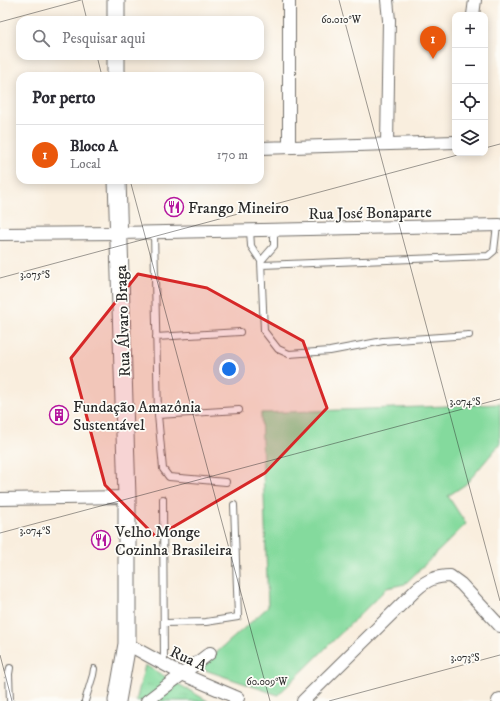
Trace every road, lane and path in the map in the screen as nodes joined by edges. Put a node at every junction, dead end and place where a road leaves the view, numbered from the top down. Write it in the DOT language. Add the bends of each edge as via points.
graph roads {
  1 [pos="116,0"];
  2 [pos="289,0"];
  3 [pos="387,0"];
  4 [pos="475,0"];
  5 [pos="473,12"];
  6 [pos="116,16"];
  7 [pos="116,60"];
  8 [pos="116,72"];
  9 [pos="452,142"];
  10 [pos="387,144"];
  11 [pos="289,147"];
  12 [pos="264,148"];
  13 [pos="117,184"];
  14 [pos="498,225"];
  15 [pos="250,230"];
  16 [pos="274,230"];
  17 [pos="154,232"];
  18 [pos="119,233"];
  19 [pos="0,234"];
  20 [pos="262,263"];
  21 [pos="240,332"];
  22 [pos="468,335"];
  23 [pos="156,337"];
  24 [pos="239,410"];
  25 [pos="158,415"];
  26 [pos="226,482"];
  27 [pos="128,497"];
  28 [pos="0,499"];
  29 [pos="163,499"];
  30 [pos="234,505"];
  31 [pos="164,623"];
  32 [pos="500,626"];
  33 [pos="127,644"];
  34 [pos="210,652"];
  35 [pos="164,665"];
  36 [pos="10,668"];
  37 [pos="94,669"];
  38 [pos="182,674"];
  39 [pos="240,700"];
  40 [pos="10,701"];
  41 [pos="85,701"];
  42 [pos="117,701"];
  43 [pos="147,701"];
  44 [pos="303,701"];
  1 -- 6 [label="main road"];
  2 -- 11 [label="street"];
  3 -- 10 [label="street"];
  4 -- 5 [label="street"];
  7 -- 8 [label="main road"];
  9 -- 10 [label="street"];
  10 -- 11 [label="street"];
  11 -- 12 [label="street"];
  13 -- 18 [label="main road, Rua Álvaro Braga"];
  14 -- 16 [label="street, Rua José Bonaparte"];
  14 -- 20 [label="lane" via="494,251 488,256"];
  15 -- 16 [label="street, Rua José Bonaparte"];
  15 -- 17 [label="street, Rua José Bonaparte"];
  15 -- 20 [label="lane" via="251,246"];
  16 -- 20 [label="lane" via="274,246"];
  17 -- 18 [label="street, Rua José Bonaparte"];
  17 -- 23 [label="lane"];
  18 -- 19 [label="street, Rua José Bonaparte"];
  18 -- 27 [label="main road, Rua Álvaro Braga"];
  20 -- 22 [label="lane" via="264,331 278,349 289,354 330,351 383,341"];
  21 -- 23 [label="lane"];
  23 -- 25 [label="lane"];
  24 -- 25 [label="lane"];
  25 -- 26 [label="lane" via="163,469 169,477"];
  27 -- 28 [label="street"];
  27 -- 33 [label="main road, Rua Álvaro Braga"];
  29 -- 31 [label="lane"];
  30 -- 31 [label="lane" via="238,617 206,622"];
  31 -- 35 [label="lane"];
  32 -- 44 [label="street" via="461,584 450,576 433,578 417,589"];
  33 -- 35 [label="street, Rua A"];
  33 -- 42 [label="main road, Rua Álvaro Braga"];
  34 -- 38 [label="street"];
  35 -- 38 [label="street, Rua A"];
  36 -- 40 [label="lane"];
  37 -- 41 [label="lane"];
  38 -- 39 [label="street, Rua A"];
  38 -- 43 [label="street"];
}
